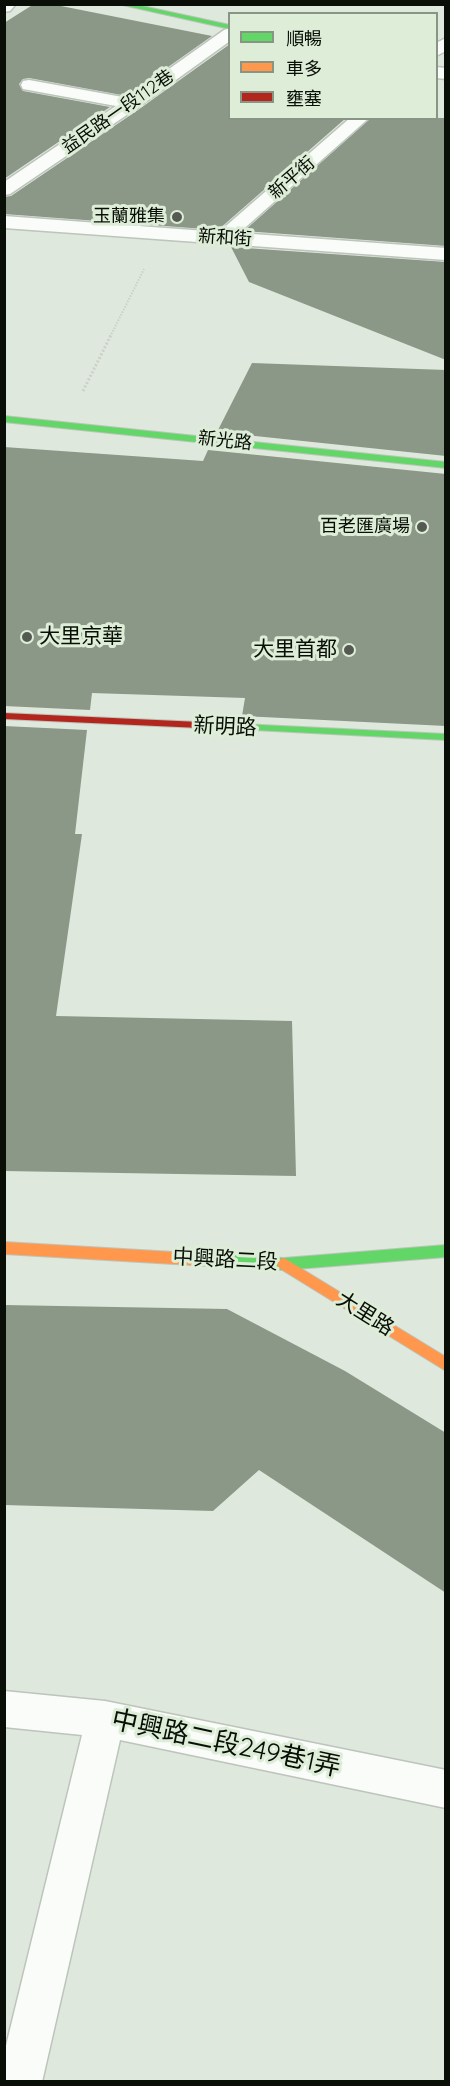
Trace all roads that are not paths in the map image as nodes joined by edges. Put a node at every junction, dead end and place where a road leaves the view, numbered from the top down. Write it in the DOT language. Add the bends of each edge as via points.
graph roads {
  1 [pos="121,4"];
  2 [pos="228,27"];
  3 [pos="228,34"];
  4 [pos="29,86"];
  5 [pos="131,104"];
  6 [pos="359,120"];
  7 [pos="4,190"];
  8 [pos="4,222"];
  9 [pos="223,238"];
  10 [pos="446,254"];
  11 [pos="4,419"];
  12 [pos="446,465"];
  13 [pos="4,716"];
  14 [pos="446,737"];
  15 [pos="4,1248"];
  16 [pos="446,1251"];
  17 [pos="284,1264"];
  18 [pos="446,1365"];
  19 [pos="4,1709"];
  20 [pos="105,1719"];
  21 [pos="446,1790"];
  22 [pos="20,2082"];
  1 -- 2 [label="street"];
  3 -- 5 [label="lane, 益民路一段112巷"];
  4 -- 5 [label="lane"];
  5 -- 7 [label="lane, 益民路一段112巷"];
  6 -- 9 [label="lane, 新平街"];
  8 -- 9 [label="lane, 新和街"];
  9 -- 10 [label="lane, 新和街"];
  11 -- 12 [label="street, 新光路"];
  13 -- 14 [label="street, 新明路"];
  15 -- 17 [label="street, 中興路二段"];
  16 -- 17 [label="street, 中興路二段"];
  17 -- 18 [label="street, 大里路"];
  19 -- 20 [label="lane, 中興路二段249巷1弄"];
  20 -- 21 [label="lane, 中興路二段249巷1弄"];
  20 -- 22 [label="lane"];
}
